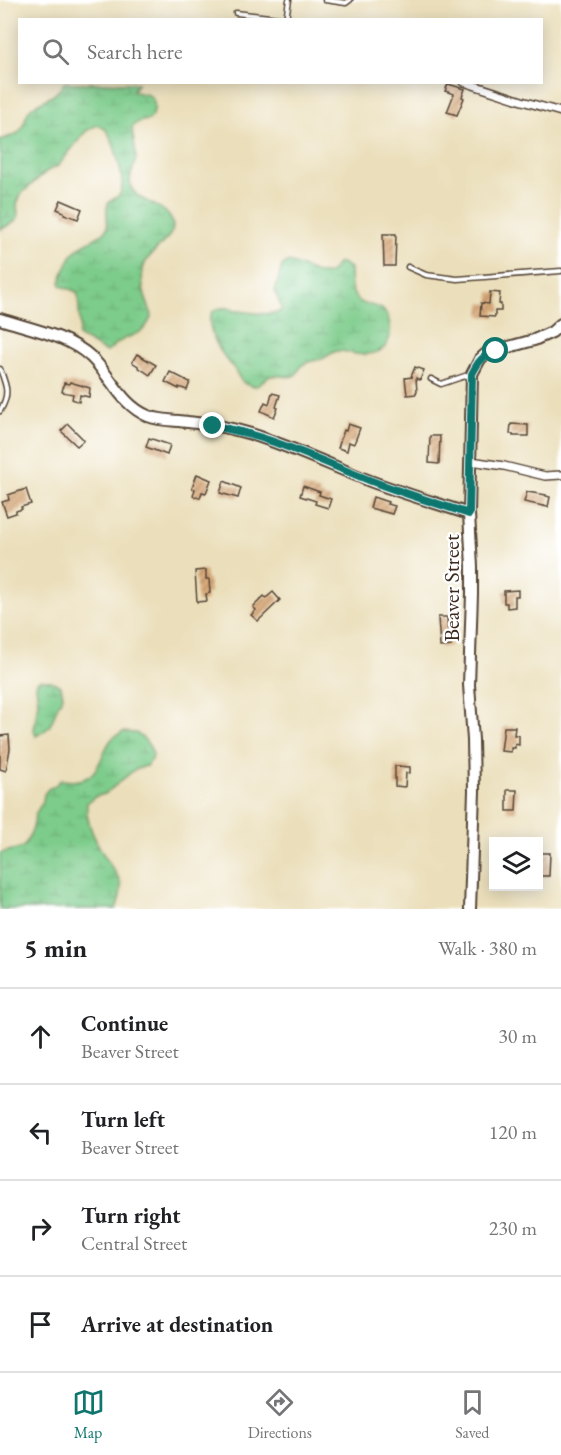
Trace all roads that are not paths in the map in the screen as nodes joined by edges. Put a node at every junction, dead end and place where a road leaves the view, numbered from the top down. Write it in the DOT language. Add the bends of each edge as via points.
graph roads {
  1 [pos="289,0"];
  2 [pos="325,0"];
  3 [pos="351,0"];
  4 [pos="236,13"];
  5 [pos="286,18"];
  6 [pos="470,84"];
  7 [pos="561,112"];
  8 [pos="408,267"];
  9 [pos="561,271"];
  10 [pos="0,319"];
  11 [pos="561,324"];
  12 [pos="0,369"];
  13 [pos="472,374"];
  14 [pos="431,379"];
  15 [pos="0,411"];
  16 [pos="471,461"];
  17 [pos="561,475"];
  18 [pos="469,514"];
  19 [pos="470,909"];
  1 -- 5 [label="lane"];
  2 -- 3 [label="lane"];
  4 -- 5 [label="lane"];
  6 -- 7 [label="street"];
  8 -- 9 [label="lane" via="426,275 457,279"];
  10 -- 18 [label="street" via="78,346 122,396 145,415 249,434"];
  11 -- 13 [label="street" via="534,340 487,353"];
  12 -- 15 [label="lane" via="7,399"];
  13 -- 14 [label="lane" via="441,384"];
  13 -- 16 [label="street, Beaver Street"];
  16 -- 17 [label="street" via="545,476"];
  16 -- 18 [label="street, Beaver Street"];
  18 -- 19 [label="street, Beaver Street" via="469,685 474,791"];
}
